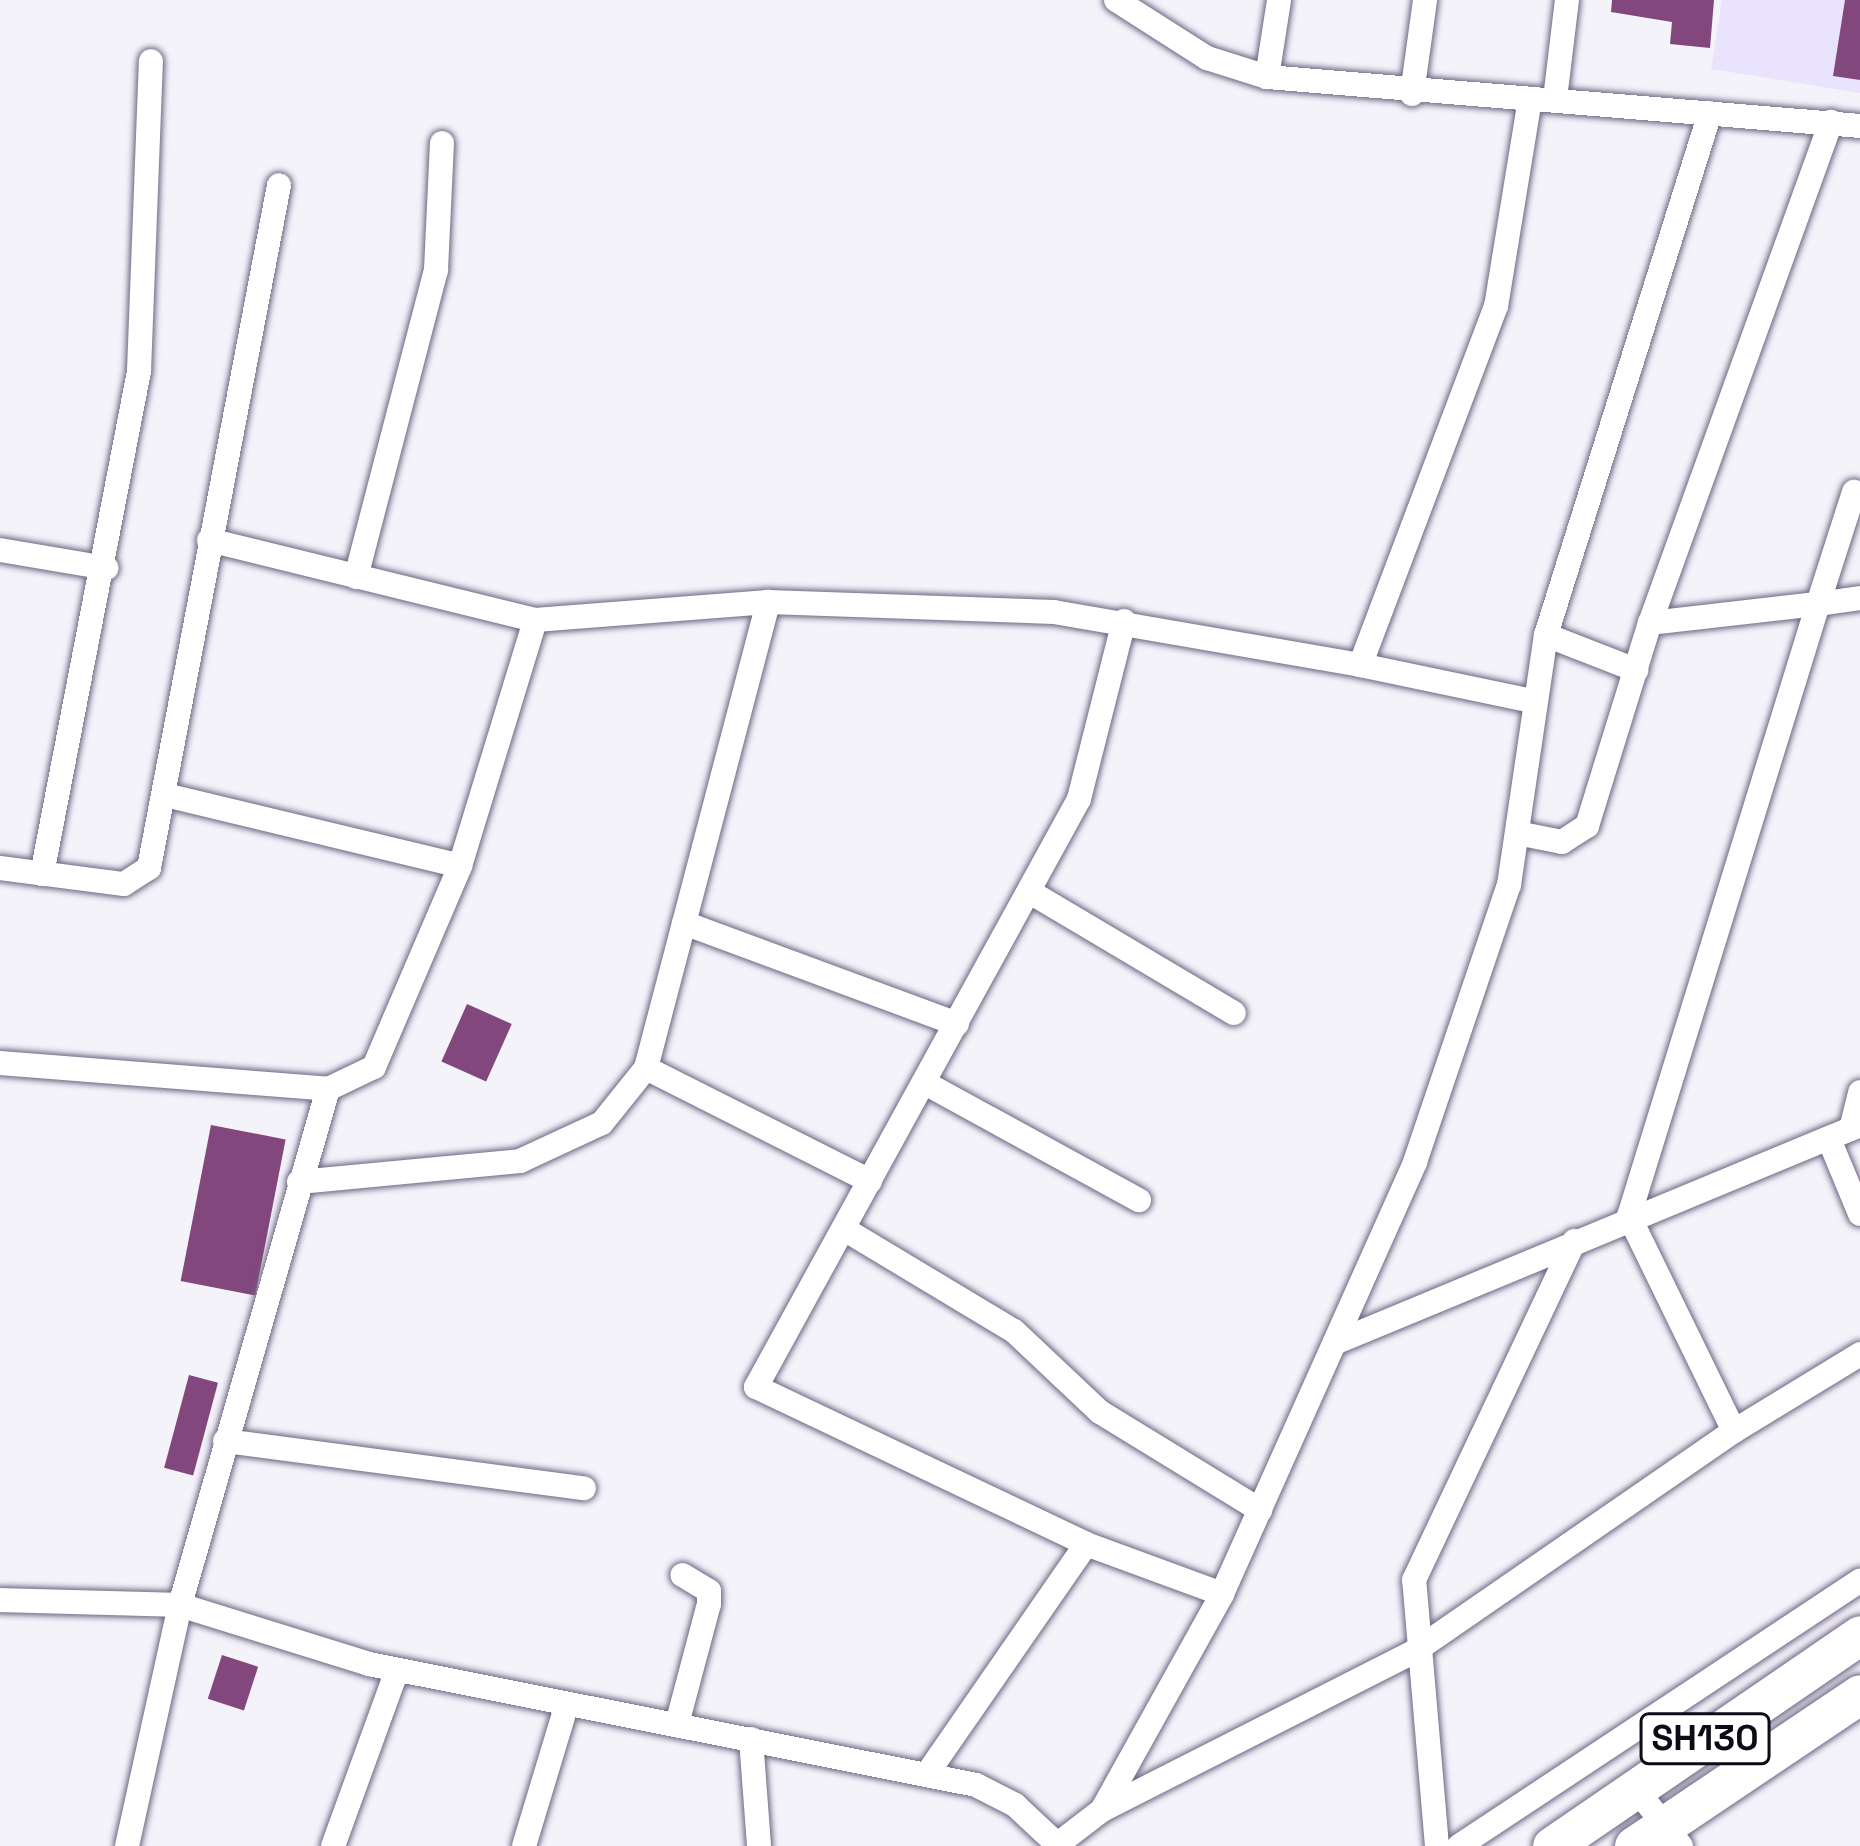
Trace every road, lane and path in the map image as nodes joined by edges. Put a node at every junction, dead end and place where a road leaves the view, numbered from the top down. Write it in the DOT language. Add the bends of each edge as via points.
graph roads {
  1 [pos="1116,0"];
  2 [pos="1280,0"];
  3 [pos="1425,0"];
  4 [pos="1567,0"];
  5 [pos="151,61"];
  6 [pos="1267,77"];
  7 [pos="1412,94"];
  8 [pos="1542,99"];
  9 [pos="1710,113"];
  10 [pos="1831,122"];
  11 [pos="1860,126"];
  12 [pos="442,143"];
  13 [pos="279,185"];
  14 [pos="1854,492"];
  15 [pos="209,540"];
  16 [pos="0,550"];
  17 [pos="106,568"];
  18 [pos="356,578"];
  19 [pos="1860,598"];
  20 [pos="768,602"];
  21 [pos="1819,604"];
  22 [pos="535,620"];
  23 [pos="1124,621"];
  24 [pos="1650,623"];
  25 [pos="1546,635"];
  26 [pos="1360,665"];
  27 [pos="1636,670"];
  28 [pos="1532,700"];
  29 [pos="165,795"];
  30 [pos="1516,833"];
  31 [pos="460,866"];
  32 [pos="0,868"];
  33 [pos="42,874"];
  34 [pos="1030,892"];
  35 [pos="685,923"];
  36 [pos="1234,1013"];
  37 [pos="957,1024"];
  38 [pos="0,1063"];
  39 [pos="646,1069"];
  40 [pos="925,1083"];
  41 [pos="328,1089"];
  42 [pos="1860,1092"];
  43 [pos="1847,1131"];
  44 [pos="299,1181"];
  45 [pos="870,1181"];
  46 [pos="1139,1200"];
  47 [pos="1860,1214"];
  48 [pos="1629,1216"];
  49 [pos="844,1229"];
  50 [pos="1574,1241"];
  51 [pos="1336,1342"];
  52 [pos="1860,1354"];
  53 [pos="1734,1431"];
  54 [pos="225,1442"];
  55 [pos="584,1488"];
  56 [pos="1260,1510"];
  57 [pos="1086,1544"];
  58 [pos="682,1575"];
  59 [pos="1860,1581"];
  60 [pos="1222,1594"];
  61 [pos="0,1600"];
  62 [pos="180,1605"];
  63 [pos="1860,1635"];
  64 [pos="1415,1651"];
  65 [pos="397,1670"];
  66 [pos="1860,1694"];
  67 [pos="566,1707"];
  68 [pos="677,1724"];
  69 [pos="751,1739"];
  70 [pos="927,1774"];
  71 [pos="1635,1788"];
  72 [pos="1102,1810"];
  73 [pos="1659,1838"];
  74 [pos="1059,1845"];
  75 [pos="128,1846"];
  76 [pos="333,1846"];
  77 [pos="524,1846"];
  78 [pos="759,1846"];
  79 [pos="1437,1846"];
  80 [pos="1460,1846"];
  81 [pos="1552,1846"];
  1 -- 6 [label="street" via="1207,58"];
  2 -- 6 [label="street"];
  3 -- 7 [label="street"];
  4 -- 8 [label="street"];
  5 -- 17 [label="street" via="139,371"];
  6 -- 7 [label="street"];
  7 -- 8 [label="street"];
  8 -- 9 [label="street"];
  8 -- 26 [label="street" via="1496,306"];
  9 -- 10 [label="street"];
  9 -- 25 [label="street"];
  10 -- 11 [label="street"];
  10 -- 24 [label="street"];
  12 -- 18 [label="street" via="436,270"];
  13 -- 15 [label="street"];
  14 -- 21 [label="street"];
  15 -- 18 [label="street"];
  15 -- 29 [label="street"];
  16 -- 17 [label="street"];
  17 -- 33 [label="street"];
  18 -- 22 [label="street"];
  19 -- 21 [label="street"];
  20 -- 22 [label="street"];
  20 -- 23 [label="street"];
  20 -- 35 [label="street"];
  21 -- 24 [label="street"];
  21 -- 48 [label="street"];
  22 -- 31 [label="street"];
  23 -- 26 [label="street"];
  23 -- 34 [label="street" via="1088,776"];
  24 -- 27 [label="street"];
  25 -- 27 [label="street"];
  25 -- 28 [label="street"];
  26 -- 28 [label="street"];
  27 -- 30 [label="street" via="1587,826 1562,842"];
  28 -- 30 [label="street"];
  29 -- 31 [label="street"];
  29 -- 33 [label="street" via="140,880"];
  30 -- 51 [label="street" via="1509,885 1415,1162"];
  31 -- 41 [label="street" via="386,1050 358,1080"];
  32 -- 33 [label="street"];
  34 -- 36 [label="street"];
  34 -- 37 [label="street"];
  35 -- 37 [label="street"];
  35 -- 39 [label="street"];
  37 -- 40 [label="street"];
  38 -- 41 [label="street"];
  39 -- 44 [label="street" via="602,1123 520,1161"];
  39 -- 45 [label="street"];
  40 -- 45 [label="street"];
  40 -- 46 [label="street"];
  41 -- 44 [label="street"];
  42 -- 43 [label="street"];
  43 -- 47 [label="street"];
  43 -- 48 [label="street"];
  44 -- 54 [label="street"];
  45 -- 49 [label="street"];
  48 -- 50 [label="street"];
  48 -- 53 [label="street"];
  49 -- 56 [label="street" via="1014,1331 1081,1399"];
  49 -- 57 [label="street" via="756,1387"];
  50 -- 51 [label="street"];
  50 -- 64 [label="street" via="1414,1580"];
  51 -- 56 [label="street"];
  52 -- 53 [label="street"];
  53 -- 64 [label="street"];
  54 -- 55 [label="street"];
  54 -- 62 [label="street"];
  56 -- 60 [label="street"];
  57 -- 60 [label="street"];
  57 -- 70 [label="street"];
  58 -- 68 [label="street" via="709,1591 709,1604"];
  59 -- 80 [label="street"];
  60 -- 72 [label="street"];
  61 -- 62 [label="street"];
  62 -- 65 [label="street"];
  62 -- 75 [label="street"];
  63 -- 71 [label="main road, SH130"];
  64 -- 72 [label="street"];
  64 -- 79 [label="street"];
  65 -- 67 [label="street"];
  65 -- 76 [label="street"];
  66 -- 73 [label="main road"];
  67 -- 68 [label="street"];
  67 -- 77 [label="street"];
  68 -- 69 [label="street"];
  69 -- 70 [label="street"];
  69 -- 78 [label="street"];
  70 -- 74 [label="street" via="996,1793"];
  71 -- 73 [label="street"];
  71 -- 81 [label="main road, SH130"];
  72 -- 74 [label="street"];
}
